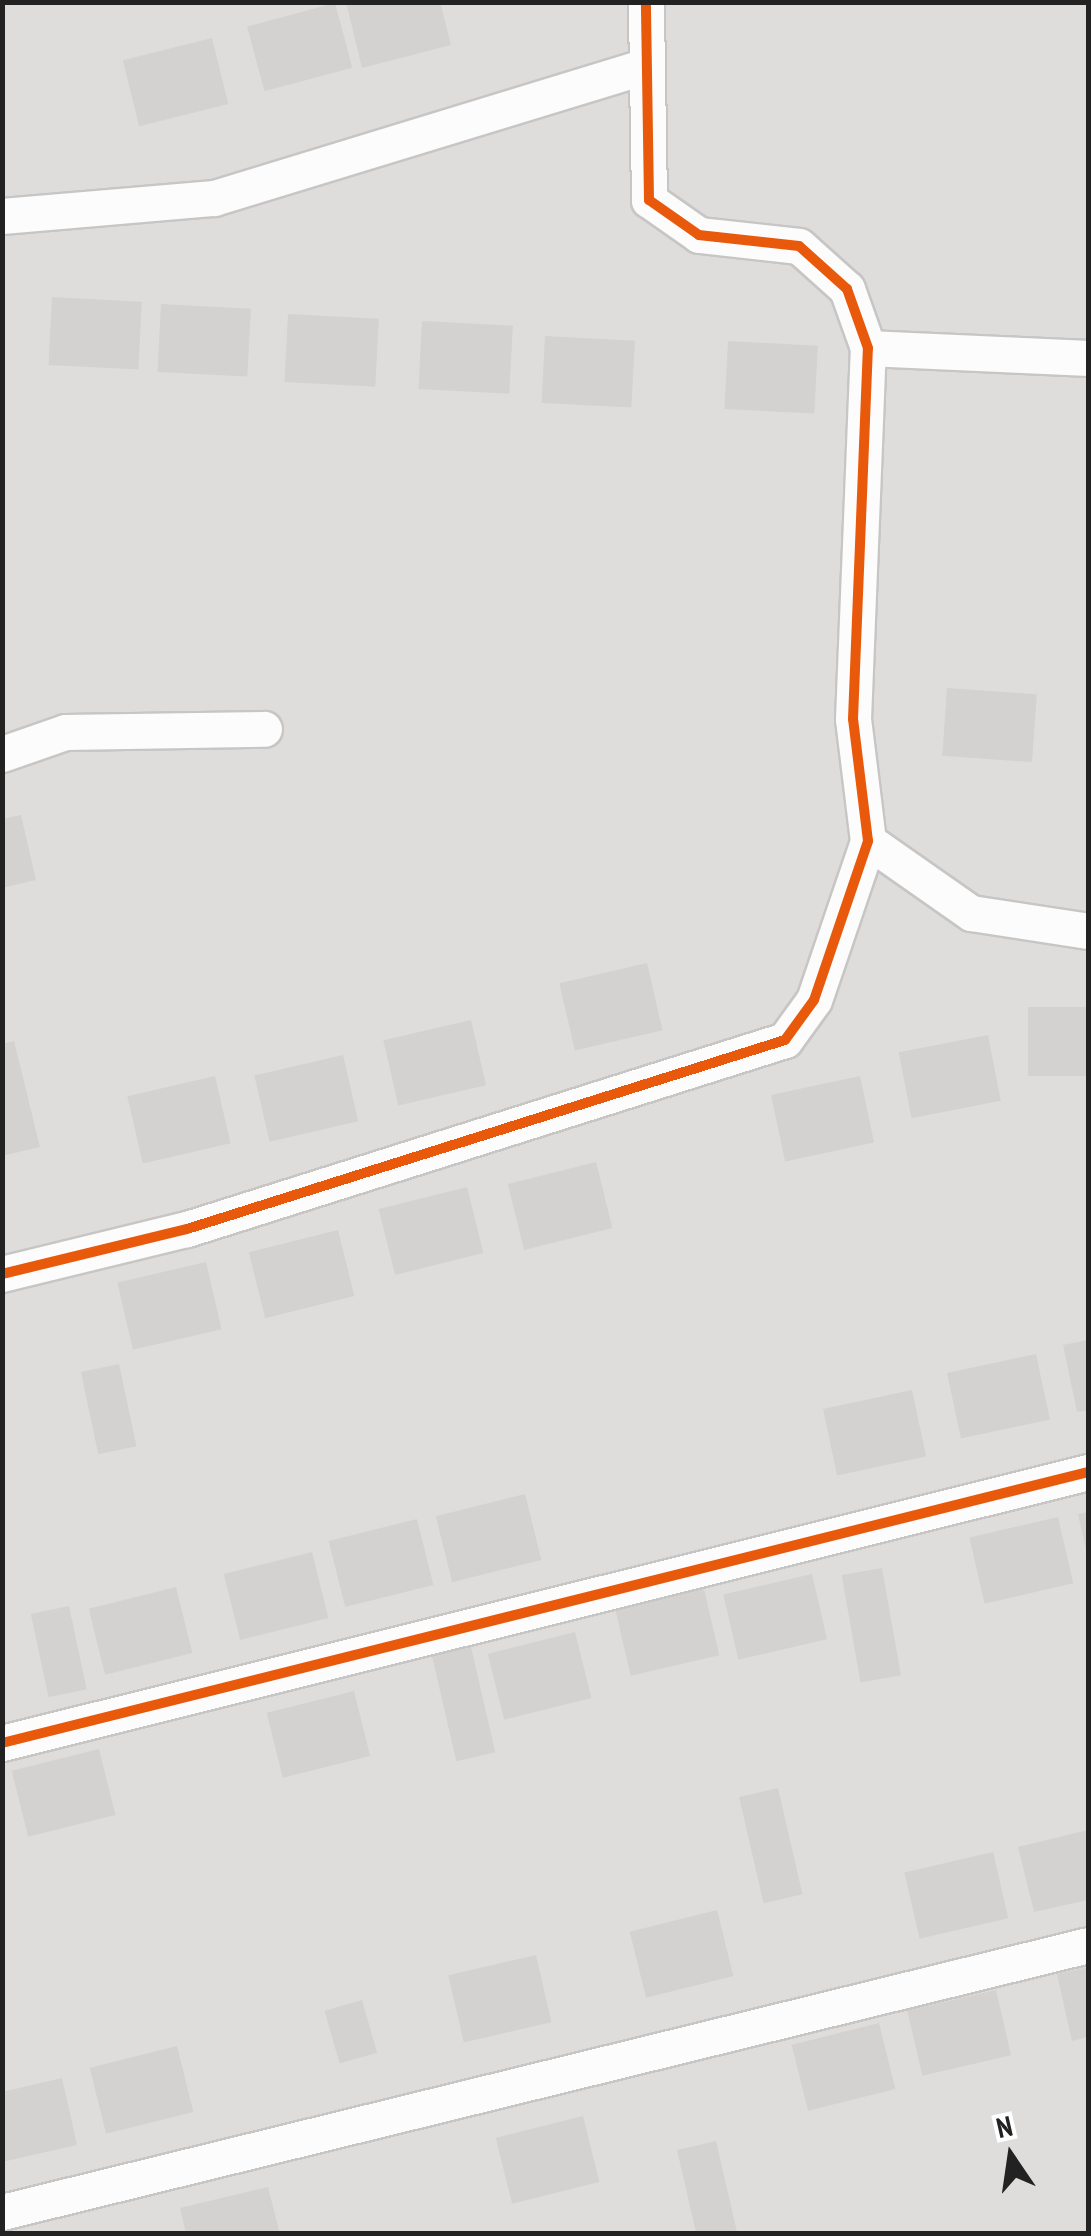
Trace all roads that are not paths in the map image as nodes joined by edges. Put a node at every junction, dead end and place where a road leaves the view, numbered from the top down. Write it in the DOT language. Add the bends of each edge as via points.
graph roads {
  1 [pos="646,2"];
  2 [pos="646,66"];
  3 [pos="2,216"];
  4 [pos="868,348"];
  5 [pos="1088,358"];
  6 [pos="264,729"];
  7 [pos="2,754"];
  8 [pos="868,841"];
  9 [pos="1088,931"];
  10 [pos="2,1274"];
  11 [pos="1088,1472"];
  12 [pos="2,1744"];
  13 [pos="1088,1946"];
  14 [pos="2,2212"];
  1 -- 2 [label="street"];
  2 -- 3 [label="street" via="214,198"];
  2 -- 4 [label="street" via="649,200 699,235 799,246 846,289"];
  4 -- 5 [label="street"];
  4 -- 8 [label="street" via="853,719"];
  6 -- 7 [label="street" via="65,732"];
  8 -- 9 [label="street" via="971,914"];
  8 -- 10 [label="street" via="814,1000 785,1040 187,1229"];
  11 -- 12 [label="street"];
  13 -- 14 [label="street"];
}
